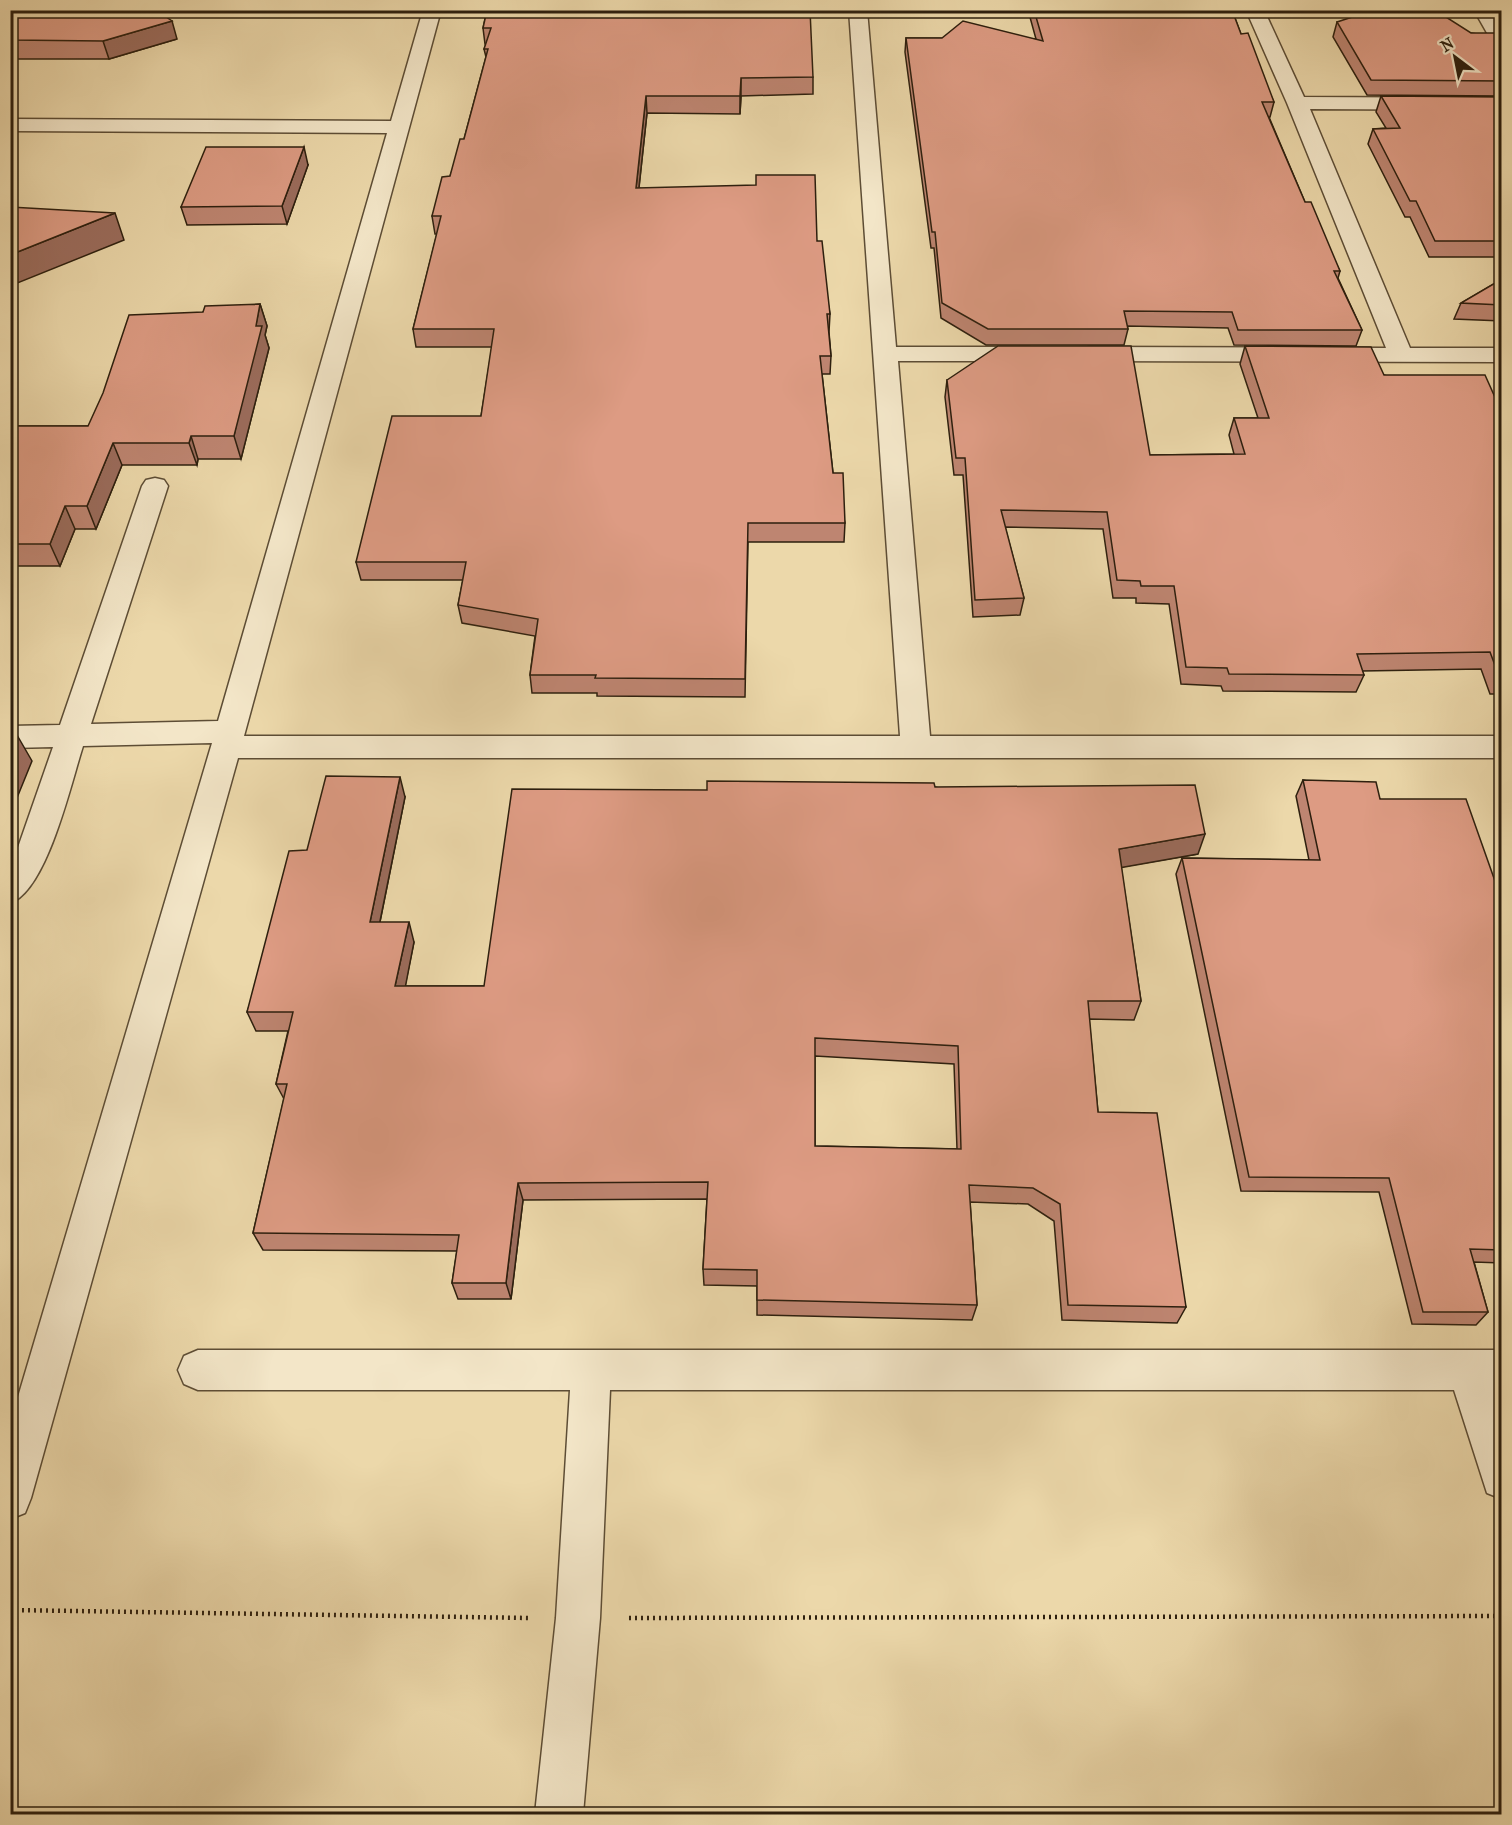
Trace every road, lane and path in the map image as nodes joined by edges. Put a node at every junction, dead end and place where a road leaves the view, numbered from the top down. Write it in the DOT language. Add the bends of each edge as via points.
graph roads {
  1 [pos="432,10"];
  2 [pos="858,10"];
  3 [pos="1255,10"];
  4 [pos="1483,10"];
  5 [pos="1502,43"];
  6 [pos="1297,104"];
  7 [pos="1502,104"];
  8 [pos="10,125"];
  9 [pos="399,127"];
  10 [pos="884,354"];
  11 [pos="1401,355"];
  12 [pos="1502,355"];
  13 [pos="155,486"];
  14 [pos="74,735"];
  15 [pos="10,737"];
  16 [pos="227,740"];
  17 [pos="916,747"];
  18 [pos="1502,747"];
  19 [pos="10,890"];
  20 [pos="198,1370"];
  21 [pos="591,1370"];
  22 [pos="1485,1370"];
  23 [pos="1502,1478"];
  24 [pos="10,1498"];
  25 [pos="10,1610"];
  26 [pos="1502,1616"];
  27 [pos="578,1618"];
  28 [pos="559,1815"];
  1 -- 9 [label="street"];
  2 -- 10 [label="street"];
  3 -- 6 [label="street"];
  4 -- 5 [label="street"];
  6 -- 7 [label="street"];
  6 -- 11 [label="street"];
  8 -- 9 [label="street"];
  9 -- 16 [label="street"];
  10 -- 11 [label="street"];
  10 -- 17 [label="street"];
  11 -- 12 [label="street"];
  13 -- 14 [label="street"];
  14 -- 15 [label="street"];
  14 -- 16 [label="street"];
  14 -- 19 [label="street" via="29,864"];
  16 -- 17 [label="street"];
  16 -- 24 [label="street"];
  17 -- 18 [label="street"];
  20 -- 21 [label="street"];
  21 -- 22 [label="street"];
  21 -- 27 [label="street"];
  22 -- 23 [label="street"];
  25 -- 27 [label="path"];
  26 -- 27 [label="path"];
  27 -- 28 [label="street"];
}
